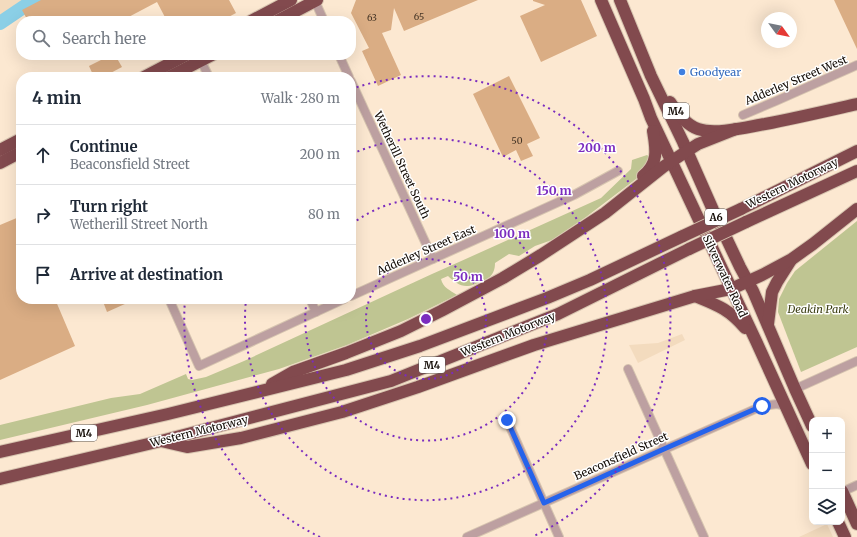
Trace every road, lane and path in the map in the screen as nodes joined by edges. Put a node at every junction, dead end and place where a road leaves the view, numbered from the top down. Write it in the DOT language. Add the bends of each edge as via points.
graph roads {
  1 [pos="291,0"];
  2 [pos="316,0"];
  3 [pos="601,0"];
  4 [pos="620,0"];
  5 [pos="261,16"];
  6 [pos="286,16"];
  7 [pos="322,16"];
  8 [pos="641,53"];
  9 [pos="176,60"];
  10 [pos="196,60"];
  11 [pos="200,60"];
  12 [pos="341,60"];
  13 [pos="857,65"];
  14 [pos="154,72"];
  15 [pos="176,72"];
  16 [pos="206,72"];
  17 [pos="347,72"];
  18 [pos="356,92"];
  19 [pos="644,99"];
  20 [pos="857,104"];
  21 [pos="743,115"];
  22 [pos="736,130"];
  23 [pos="16,142"];
  24 [pos="0,150"];
  25 [pos="687,151"];
  26 [pos="857,151"];
  27 [pos="16,155"];
  28 [pos="672,161"];
  29 [pos="0,163"];
  30 [pos="618,171"];
  31 [pos="857,171"];
  32 [pos="857,209"];
  33 [pos="541,255"];
  34 [pos="433,258"];
  35 [pos="792,259"];
  36 [pos="748,281"];
  37 [pos="731,289"];
  38 [pos="356,294"];
  39 [pos="695,296"];
  40 [pos="171,304"];
  41 [pos="312,304"];
  42 [pos="333,304"];
  43 [pos="316,312"];
  44 [pos="767,326"];
  45 [pos="756,342"];
  46 [pos="857,361"];
  47 [pos="628,369"];
  48 [pos="795,390"];
  49 [pos="259,392"];
  50 [pos="786,406"];
  51 [pos="507,420"];
  52 [pos="809,420"];
  53 [pos="161,441"];
  54 [pos="664,449"];
  55 [pos="0,452"];
  56 [pos="809,457"];
  57 [pos="0,479"];
  58 [pos="857,485"];
  59 [pos="845,490"];
  60 [pos="845,498"];
  61 [pos="544,503"];
  62 [pos="857,524"];
  63 [pos="839,525"];
  64 [pos="467,537"];
  65 [pos="559,537"];
  66 [pos="704,537"];
  67 [pos="845,537"];
  1 -- 5 [label="highway"];
  2 -- 6 [label="highway"];
  2 -- 7 [label="street"];
  3 -- 19 [label="highway, Silverwater Road / A6"];
  4 -- 8 [label="highway, Silverwater Road / A6"];
  8 -- 22 [label="highway, M4" via="672,105 688,123 703,130"];
  8 -- 25 [label="highway, Silverwater Road / A6"];
  9 -- 14 [label="highway"];
  10 -- 15 [label="highway"];
  11 -- 16 [label="street"];
  12 -- 17 [label="street"];
  13 -- 21 [label="street, Adderley Street West"];
  18 -- 34 [label="street, Wetherill Street South"];
  19 -- 28 [label="highway, Silverwater Road / A6"];
  19 -- 33 [label="highway" via="656,148 656,157 649,171"];
  20 -- 22 [label="highway, M4"];
  22 -- 25 [label="highway, M4" via="698,144"];
  23 -- 24 [label="highway"];
  25 -- 28 [label="highway"];
  25 -- 36 [label="highway, Silverwater Road / A6" via="716,218"];
  26 -- 49 [label="highway, Western Motorway / M4, bridge" via="740,209 548,298 420,346 346,370"];
  27 -- 29 [label="highway"];
  28 -- 33 [label="highway" via="605,213"];
  28 -- 37 [label="highway, Silverwater Road / A6"];
  30 -- 34 [label="street, Adderley Street East" via="574,195"];
  31 -- 53 [label="highway, Western Motorway / M4, bridge" via="689,249 558,314 390,381"];
  32 -- 35 [label="highway"];
  33 -- 49 [label="highway" via="441,311 346,353 293,372"];
  34 -- 38 [label="street, Adderley Street East"];
  35 -- 36 [label="highway"];
  35 -- 44 [label="highway" via="772,292"];
  36 -- 37 [label="highway"];
  36 -- 44 [label="highway, Silverwater Road / A6"];
  37 -- 39 [label="highway"];
  37 -- 45 [label="highway, Silverwater Road / A6"];
  39 -- 45 [label="highway" via="732,314"];
  39 -- 53 [label="highway" via="534,345 342,412 241,438 187,447"];
  40 -- 43 [label="street" via="199,366"];
  41 -- 43 [label="street"];
  42 -- 43 [label="street"];
  44 -- 48 [label="highway, Silverwater Road / A6"];
  45 -- 50 [label="highway, Silverwater Road / A6"];
  46 -- 48 [label="street"];
  47 -- 54 [label="street"];
  48 -- 52 [label="highway, Silverwater Road / A6"];
  49 -- 55 [label="highway, Western Motorway / M4"];
  50 -- 54 [label="street, Beaconsfield Street" via="762,406"];
  50 -- 56 [label="highway, Silverwater Road / A6"];
  51 -- 61 [label="street"];
  53 -- 57 [label="highway, Western Motorway / M4"];
  54 -- 61 [label="street, Beaconsfield Street"];
  54 -- 66 [label="street"];
  58 -- 59 [label="street"];
  60 -- 62 [label="highway"];
  61 -- 64 [label="street, Beaconsfield Street"];
  61 -- 65 [label="street"];
  63 -- 67 [label="highway"];
}
